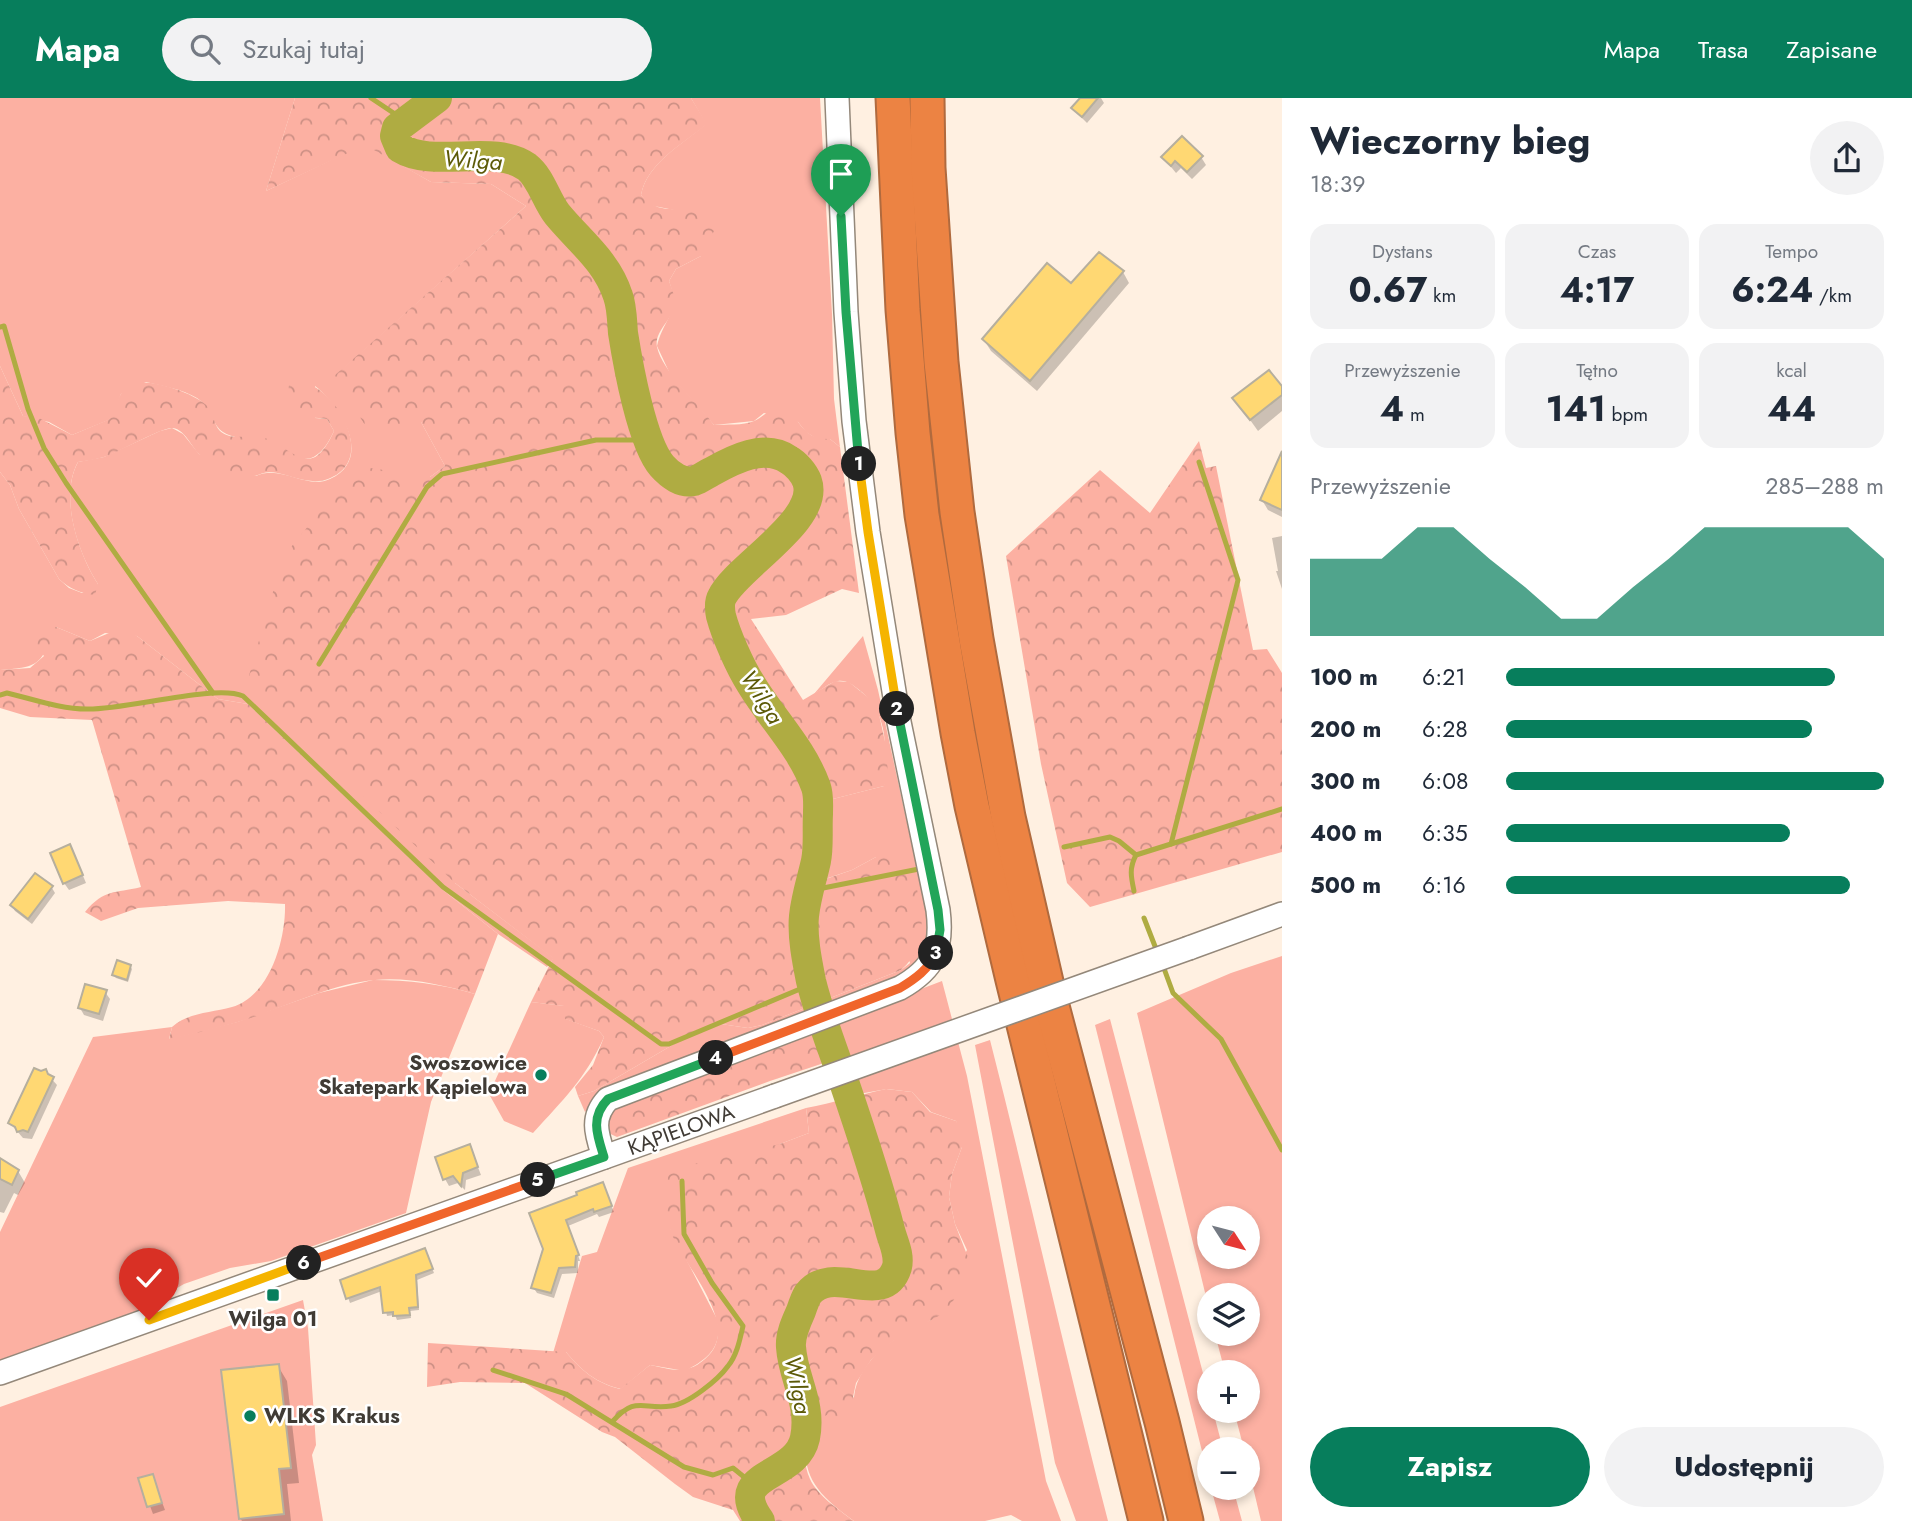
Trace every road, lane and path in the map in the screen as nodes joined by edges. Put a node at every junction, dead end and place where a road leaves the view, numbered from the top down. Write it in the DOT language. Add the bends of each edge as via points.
graph roads {
  1 [pos="837,98"];
  2 [pos="893,98"];
  3 [pos="927,98"];
  4 [pos="1282,914"];
  5 [pos="604,1157"];
  6 [pos="0,1373"];
  7 [pos="1146,1521"];
  8 [pos="1186,1521"];
  1 -- 5 [label="street" via="846,312 859,458 900,722 940,930 938,947 925,970 907,984 608,1099 596,1118"];
  2 -- 7 [label="highway" via="913,433 955,719 1013,980"];
  3 -- 8 [label="highway" via="934,286 948,440 976,639 1006,805 1049,995"];
  4 -- 5 [label="street, KĄPIELOWA, bridge"];
  5 -- 6 [label="street, KĄPIELOWA"];
}
